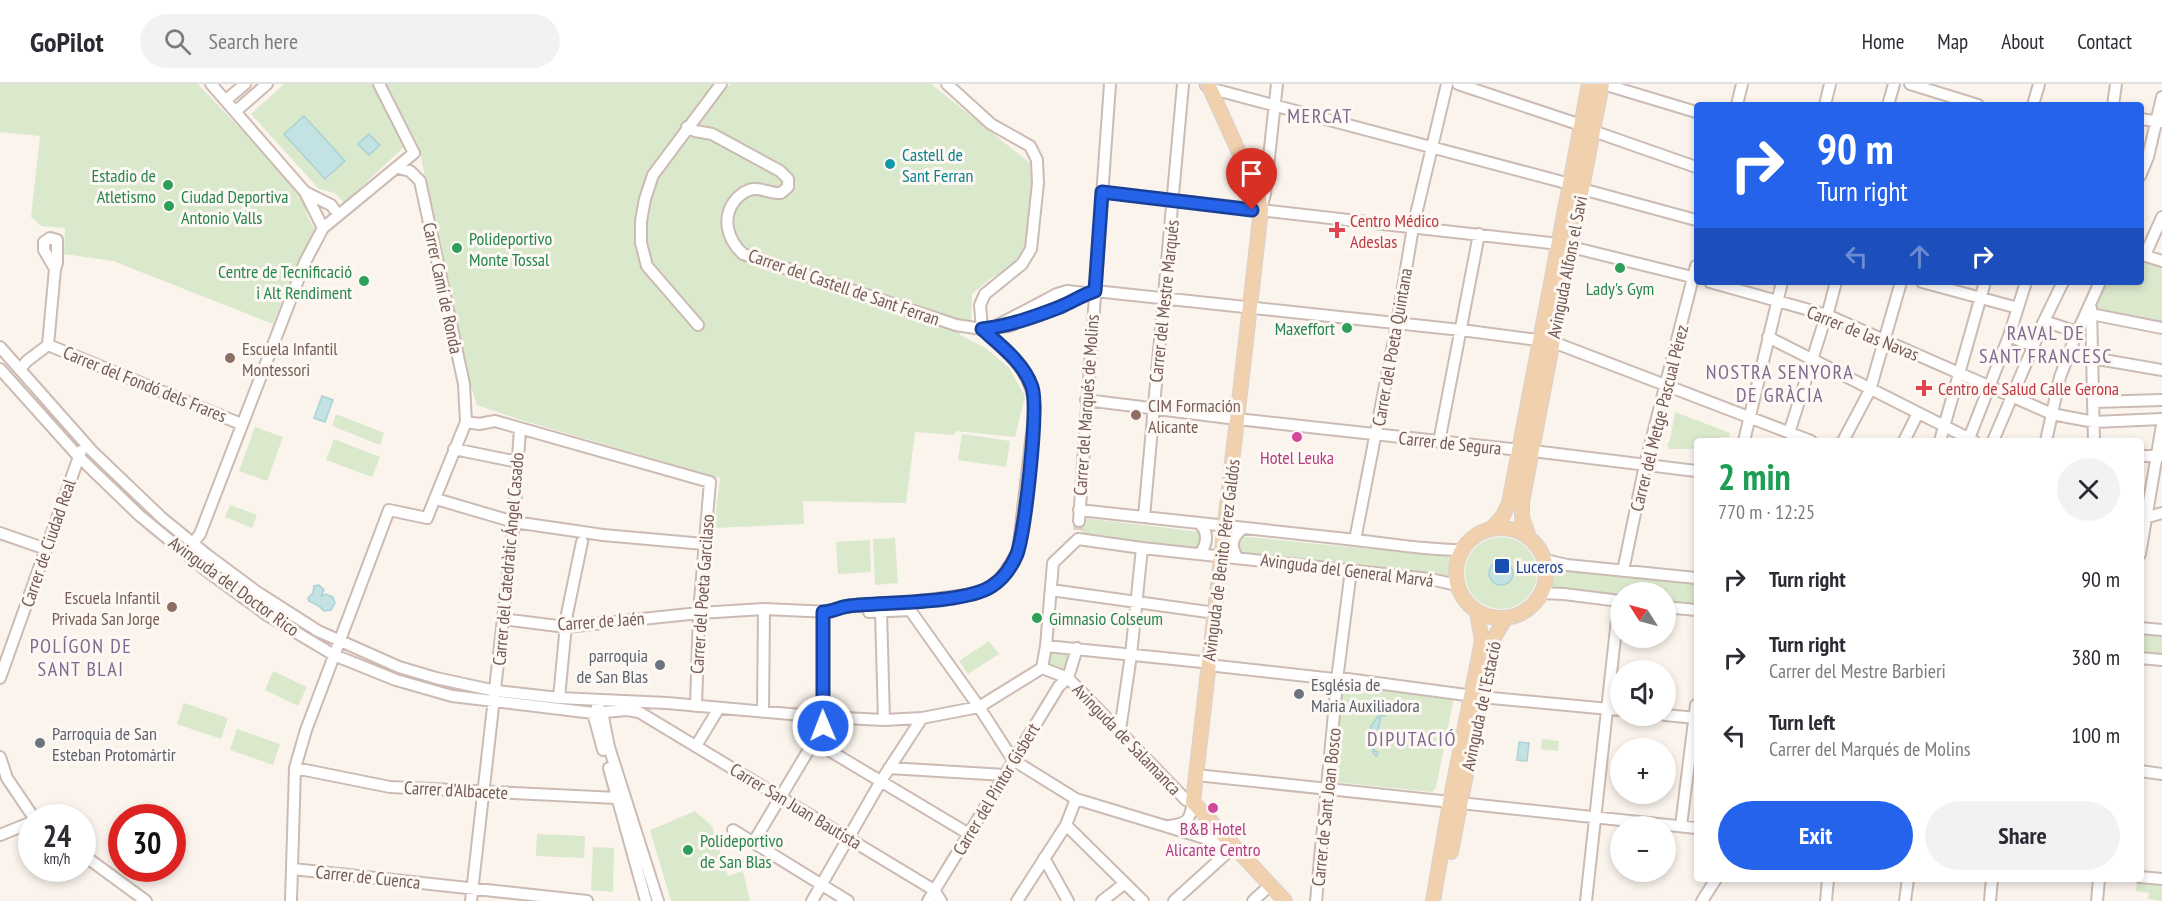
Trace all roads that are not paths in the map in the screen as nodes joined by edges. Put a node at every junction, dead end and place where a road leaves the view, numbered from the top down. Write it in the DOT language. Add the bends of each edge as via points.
graph roads {
  1 [pos="211,84"];
  2 [pos="245,84"];
  3 [pos="267,84"];
  4 [pos="379,84"];
  5 [pos="947,84"];
  6 [pos="1110,84"];
  7 [pos="1183,84"];
  8 [pos="1277,84"];
  9 [pos="1447,84"];
  10 [pos="1458,84"];
  11 [pos="1589,84"];
  12 [pos="1602,84"];
  13 [pos="1742,84"];
  14 [pos="1830,84"];
  15 [pos="1894,84"];
  16 [pos="1910,84"];
  17 [pos="2039,84"];
  18 [pos="2116,84"];
  19 [pos="1205,85"];
  20 [pos="718,86"];
  21 [pos="2162,97"];
  22 [pos="226,100"];
  23 [pos="1942,100"];
  24 [pos="1738,102"];
  25 [pos="1826,102"];
  26 [pos="1889,102"];
  27 [pos="2034,102"];
  28 [pos="2113,102"];
  29 [pos="1276,104"];
  30 [pos="702,109"];
  31 [pos="236,111"];
  32 [pos="1694,111"];
  33 [pos="2144,120"];
  34 [pos="2159,122"];
  35 [pos="687,127"];
  36 [pos="1587,128"];
  37 [pos="712,134"];
  38 [pos="1433,148"];
  39 [pos="1694,165"];
  40 [pos="2144,166"];
  41 [pos="398,168"];
  42 [pos="1576,186"];
  43 [pos="305,192"];
  44 [pos="1102,192"];
  45 [pos="1174,201"];
  46 [pos="1257,210"];
  47 [pos="339,214"];
  48 [pos="2162,217"];
  49 [pos="1694,219"];
  50 [pos="1413,226"];
  51 [pos="324,228"];
  52 [pos="1479,234"];
  53 [pos="1565,246"];
  54 [pos="2144,253"];
  55 [pos="2144,255"];
  56 [pos="2162,261"];
  57 [pos="55,269"];
  58 [pos="1694,278"];
  59 [pos="1694,282"];
  60 [pos="1721,285"];
  61 [pos="1781,285"];
  62 [pos="1835,285"];
  63 [pos="1900,285"];
  64 [pos="1933,285"];
  65 [pos="1984,285"];
  66 [pos="2025,285"];
  67 [pos="2062,285"];
  68 [pos="2099,285"];
  69 [pos="1090,292"];
  70 [pos="1980,298"];
  71 [pos="1165,299"];
  72 [pos="1778,300"];
  73 [pos="1246,308"];
  74 [pos="2018,308"];
  75 [pos="2091,309"];
  76 [pos="2044,321"];
  77 [pos="1397,324"];
  78 [pos="698,326"];
  79 [pos="2162,328"];
  80 [pos="982,329"];
  81 [pos="1461,330"];
  82 [pos="2077,332"];
  83 [pos="2009,336"];
  84 [pos="1768,338"];
  85 [pos="1884,340"];
  86 [pos="1547,341"];
  87 [pos="48,345"];
  88 [pos="2033,346"];
  89 [pos="0,347"];
  90 [pos="2092,358"];
  91 [pos="1812,360"];
  92 [pos="0,369"];
  93 [pos="20,369"];
  94 [pos="2162,370"];
  95 [pos="1959,373"];
  96 [pos="1666,385"];
  97 [pos="1989,386"];
  98 [pos="1870,390"];
  99 [pos="2012,396"];
  100 [pos="1086,400"];
  101 [pos="2162,400"];
  102 [pos="2094,402"];
  103 [pos="1153,407"];
  104 [pos="1918,414"];
  105 [pos="2052,414"];
  106 [pos="1750,417"];
  107 [pos="1233,418"];
  108 [pos="2162,419"];
  109 [pos="466,422"];
  110 [pos="2094,422"];
  111 [pos="241,424"];
  112 [pos="2162,425"];
  113 [pos="1944,427"];
  114 [pos="520,428"];
  115 [pos="1789,433"];
  116 [pos="1375,435"];
  117 [pos="1745,438"];
  118 [pos="1803,438"];
  119 [pos="1846,438"];
  120 [pos="1906,438"];
  121 [pos="1941,438"];
  122 [pos="1966,438"];
  123 [pos="1971,438"];
  124 [pos="1994,438"];
  125 [pos="2047,438"];
  126 [pos="2094,438"];
  127 [pos="84,442"];
  128 [pos="1439,442"];
  129 [pos="454,449"];
  130 [pos="1526,451"];
  131 [pos="2159,456"];
  132 [pos="79,457"];
  133 [pos="518,462"];
  134 [pos="1645,465"];
  135 [pos="1694,471"];
  136 [pos="436,499"];
  137 [pos="2162,513"];
  138 [pos="1144,518"];
  139 [pos="2144,518"];
  140 [pos="145,520"];
  141 [pos="514,522"];
  142 [pos="1200,524"];
  143 [pos="1078,525"];
  144 [pos="1221,527"];
  145 [pos="1493,527"];
  146 [pos="1242,529"];
  147 [pos="0,533"];
  148 [pos="1529,537"];
  149 [pos="1355,540"];
  150 [pos="582,542"];
  151 [pos="193,543"];
  152 [pos="704,544"];
  153 [pos="1142,548"];
  154 [pos="46,549"];
  155 [pos="1461,550"];
  156 [pos="1212,555"];
  157 [pos="1237,557"];
  158 [pos="1545,560"];
  159 [pos="1351,570"];
  160 [pos="1623,571"];
  161 [pos="1694,578"];
  162 [pos="1457,585"];
  163 [pos="1051,590"];
  164 [pos="1541,593"];
  165 [pos="1610,600"];
  166 [pos="1136,602"];
  167 [pos="1676,608"];
  168 [pos="764,609"];
  169 [pos="1694,610"];
  170 [pos="880,611"];
  171 [pos="827,612"];
  172 [pos="1208,612"];
  173 [pos="1477,612"];
  174 [pos="699,613"];
  175 [pos="1505,619"];
  176 [pos="502,620"];
  177 [pos="566,627"];
  178 [pos="2144,628"];
  179 [pos="2162,630"];
  180 [pos="340,641"];
  181 [pos="1046,646"];
  182 [pos="1077,648"];
  183 [pos="1614,648"];
  184 [pos="1131,654"];
  185 [pos="334,655"];
  186 [pos="2144,658"];
  187 [pos="2162,660"];
  188 [pos="1207,661"];
  189 [pos="1042,668"];
  190 [pos="0,678"];
  191 [pos="1068,678"];
  192 [pos="1339,680"];
  193 [pos="496,696"];
  194 [pos="1476,696"];
  195 [pos="559,698"];
  196 [pos="667,703"];
  197 [pos="696,706"];
  198 [pos="979,707"];
  199 [pos="596,708"];
  200 [pos="719,708"];
  201 [pos="1607,708"];
  202 [pos="1610,708"];
  203 [pos="763,712"];
  204 [pos="1676,715"];
  205 [pos="823,717"];
  206 [pos="922,718"];
  207 [pos="1694,718"];
  208 [pos="884,720"];
  209 [pos="657,723"];
  210 [pos="1120,730"];
  211 [pos="1694,732"];
  212 [pos="815,742"];
  213 [pos="696,746"];
  214 [pos="0,757"];
  215 [pos="1013,760"];
  216 [pos="296,768"];
  217 [pos="890,768"];
  218 [pos="2144,772"];
  219 [pos="2162,774"];
  220 [pos="1005,775"];
  221 [pos="1196,775"];
  222 [pos="881,781"];
  223 [pos="1328,788"];
  224 [pos="483,792"];
  225 [pos="781,796"];
  226 [pos="617,798"];
  227 [pos="1076,799"];
  228 [pos="1455,803"];
  229 [pos="25,804"];
  230 [pos="1190,804"];
  231 [pos="1595,817"];
  232 [pos="1066,825"];
  233 [pos="1681,826"];
  234 [pos="1166,827"];
  235 [pos="18,828"];
  236 [pos="1694,828"];
  237 [pos="733,830"];
  238 [pos="969,834"];
  239 [pos="0,835"];
  240 [pos="849,838"];
  241 [pos="753,843"];
  242 [pos="1225,847"];
  243 [pos="1044,858"];
  244 [pos="96,864"];
  245 [pos="293,869"];
  246 [pos="2144,877"];
  247 [pos="2162,879"];
  248 [pos="1714,882"];
  249 [pos="1828,882"];
  250 [pos="1908,882"];
  251 [pos="1992,882"];
  252 [pos="2099,882"];
  253 [pos="1124,884"];
  254 [pos="821,885"];
  255 [pos="473,889"];
  256 [pos="934,890"];
  257 [pos="1265,890"];
  258 [pos="146,901"];
  259 [pos="291,901"];
  260 [pos="471,901"];
  261 [pos="587,901"];
  262 [pos="646,901"];
  263 [pos="658,901"];
  264 [pos="812,901"];
  265 [pos="848,901"];
  266 [pos="928,901"];
  267 [pos="941,901"];
  268 [pos="1017,901"];
  269 [pos="1068,901"];
  270 [pos="1102,901"];
  271 [pos="1143,901"];
  272 [pos="1174,901"];
  273 [pos="1253,901"];
  274 [pos="1275,901"];
  275 [pos="1285,901"];
  276 [pos="1316,901"];
  277 [pos="1433,901"];
  278 [pos="1442,901"];
  279 [pos="1586,901"];
  280 [pos="1702,901"];
  281 [pos="1827,901"];
  282 [pos="1905,901"];
  283 [pos="1990,901"];
  284 [pos="2097,901"];
  1 -- 22 [label="street"];
  2 -- 22 [label="street"];
  3 -- 31 [label="street"];
  4 -- 41 [label="street" via="414,153"];
  5 -- 80 [label="street" via="991,124 1030,146 1037,160 1031,249 1022,264 985,294 980,305"];
  6 -- 44 [label="street, Carrer del Marqués de Molins"];
  7 -- 45 [label="street, Carrer del Mestre Marqués"];
  8 -- 29 [label="street"];
  9 -- 38 [label="street, Carrer del Poeta Quintana"];
  10 -- 36 [label="street"];
  11 -- 36 [label="main road, Avinguda Alfons el Savi"];
  12 -- 32 [label="street"];
  12 -- 36 [label="main road, Avinguda Alfons el Savi"];
  13 -- 24 [label="street"];
  14 -- 25 [label="street"];
  15 -- 26 [label="street"];
  16 -- 23 [label="street"];
  17 -- 27 [label="street"];
  18 -- 28 [label="street"];
  19 -- 29 [label="street"];
  19 -- 46 [label="main road, Avinguda de Benito Pérez Galdós"];
  20 -- 30 [label="street"];
  21 -- 34 [label="street"];
  22 -- 31 [label="street"];
  29 -- 38 [label="street"];
  29 -- 46 [label="street" via="1265,194"];
  30 -- 35 [label="street"];
  30 -- 37 [label="street" via="703,120"];
  31 -- 43 [label="street"];
  33 -- 34 [label="street"];
  34 -- 40 [label="street"];
  35 -- 37 [label="street, Carrer del Castell de Sant Ferran"];
  35 -- 78 [label="street" via="648,186 642,210 641,243 652,274"];
  36 -- 39 [label="street"];
  36 -- 42 [label="main road, Avinguda Alfons el Savi"];
  37 -- 80 [label="street, Carrer del Castell de Sant Ferran" via="788,179 788,187 781,193 750,190 730,208 728,231 743,254 927,317"];
  38 -- 42 [label="street"];
  38 -- 50 [label="street, Carrer del Poeta Quintana"];
  41 -- 47 [label="street"];
  41 -- 109 [label="street, Carrer Camí de Ronda" via="410,171 420,181 464,384"];
  42 -- 49 [label="street"];
  42 -- 53 [label="main road, Avinguda Alfons el Savi"];
  43 -- 47 [label="street" via="331,205"];
  43 -- 51 [label="street"];
  44 -- 45 [label="street"];
  44 -- 69 [label="street, Carrer del Marqués de Molins"];
  45 -- 46 [label="street"];
  45 -- 71 [label="street, Carrer del Mestre Marqués"];
  46 -- 50 [label="street"];
  46 -- 73 [label="main road, Avinguda de Benito Pérez Galdós"];
  47 -- 51 [label="street"];
  48 -- 54 [label="street"];
  50 -- 52 [label="street"];
  50 -- 77 [label="street, Carrer del Poeta Quintana"];
  51 -- 111 [label="street" via="305,262"];
  52 -- 53 [label="street"];
  52 -- 81 [label="street"];
  53 -- 58 [label="street"];
  53 -- 86 [label="main road, Avinguda Alfons el Savi"];
  55 -- 56 [label="street"];
  57 -- 87 [label="street"];
  59 -- 96 [label="street, Carrer del Metge Pascual Pérez"];
  60 -- 72 [label="street, Carrer de las Navas"];
  61 -- 72 [label="street"];
  62 -- 91 [label="street"];
  63 -- 85 [label="street"];
  64 -- 70 [label="street"];
  65 -- 70 [label="street"];
  66 -- 74 [label="street"];
  67 -- 76 [label="street"];
  68 -- 75 [label="street"];
  69 -- 71 [label="street"];
  69 -- 80 [label="street" via="1057,294 994,327"];
  69 -- 100 [label="street, Carrer del Marqués de Molins"];
  70 -- 74 [label="street"];
  70 -- 95 [label="street"];
  71 -- 73 [label="street"];
  71 -- 103 [label="street, Carrer del Mestre Marqués"];
  72 -- 84 [label="street"];
  72 -- 85 [label="street, Carrer de las Navas" via="1827,315"];
  73 -- 77 [label="street"];
  73 -- 107 [label="main road, Avinguda de Benito Pérez Galdós"];
  74 -- 83 [label="street"];
  75 -- 79 [label="street"];
  75 -- 82 [label="street"];
  75 -- 90 [label="street"];
  76 -- 82 [label="street"];
  76 -- 88 [label="street"];
  77 -- 81 [label="street"];
  77 -- 116 [label="street, Carrer del Poeta Quintana"];
  80 -- 171 [label="street" via="1019,364 1034,395 1021,532 1014,561 1002,579 979,593 842,607"];
  81 -- 86 [label="street"];
  81 -- 128 [label="street"];
  82 -- 105 [label="street" via="2060,377"];
  83 -- 88 [label="street"];
  83 -- 97 [label="street"];
  84 -- 91 [label="street"];
  84 -- 106 [label="street"];
  85 -- 95 [label="street, Carrer de las Navas"];
  85 -- 98 [label="street"];
  86 -- 96 [label="street"];
  86 -- 130 [label="main road, Avinguda Alfons el Savi"];
  86 -- 130 [label="main road, Avinguda Alfons el Savi" via="1523,432"];
  87 -- 93 [label="street"];
  87 -- 111 [label="street, Carrer del Fondó dels Frares"];
  88 -- 99 [label="street"];
  89 -- 93 [label="street, Avinguda del Doctor Rico"];
  90 -- 94 [label="street"];
  90 -- 102 [label="street"];
  91 -- 98 [label="street"];
  91 -- 115 [label="street"];
  92 -- 132 [label="street, Avinguda del Doctor Rico"];
  93 -- 127 [label="street, Avinguda del Doctor Rico"];
  95 -- 97 [label="street, Carrer de las Navas"];
  95 -- 113 [label="street"];
  96 -- 106 [label="street"];
  96 -- 134 [label="street, Carrer del Metge Pascual Pérez"];
  97 -- 99 [label="street, Carrer de las Navas"];
  97 -- 123 [label="street"];
  98 -- 104 [label="street"];
  98 -- 119 [label="street"];
  99 -- 105 [label="street, Carrer de las Navas"];
  99 -- 124 [label="street"];
  100 -- 103 [label="street, Carrer de Segura"];
  100 -- 143 [label="street, Carrer del Marqués de Molins"];
  101 -- 102 [label="street"];
  102 -- 110 [label="street"];
  103 -- 107 [label="street, Carrer de Segura"];
  103 -- 138 [label="street, Carrer del Mestre Marqués"];
  104 -- 113 [label="street"];
  104 -- 120 [label="street"];
  105 -- 110 [label="street, Carrer de las Navas"];
  105 -- 125 [label="street"];
  106 -- 115 [label="street"];
  106 -- 117 [label="street"];
  107 -- 116 [label="street, Carrer de Segura"];
  107 -- 144 [label="main road, Avinguda de Benito Pérez Galdós"];
  108 -- 110 [label="street, Carrer de las Navas"];
  109 -- 114 [label="street" via="495,421"];
  109 -- 129 [label="street"];
  110 -- 126 [label="street"];
  111 -- 151 [label="street" via="200,534"];
  112 -- 131 [label="street"];
  113 -- 121 [label="street"];
  113 -- 122 [label="street"];
  114 -- 133 [label="street, Carrer del Catedràtic Ángel Casado"];
  114 -- 152 [label="street, Carrer del Poeta Garcilaso" via="710,482"];
  115 -- 118 [label="street"];
  116 -- 128 [label="street, Carrer de Segura"];
  116 -- 149 [label="street, Carrer del Poeta Quintana"];
  127 -- 132 [label="street, Carrer de Ciudad Real"];
  127 -- 151 [label="street, Avinguda del Doctor Rico"];
  128 -- 130 [label="street, Carrer de Segura"];
  129 -- 133 [label="street"];
  129 -- 136 [label="street"];
  130 -- 134 [label="street, Carrer de Segura"];
  130 -- 145 [label="main road, Avinguda Alfons el Savi" via="1509,503"];
  130 -- 148 [label="main road, Avinguda Alfons el Savi" via="1522,517"];
  131 -- 139 [label="street"];
  132 -- 140 [label="street, Avinguda del Doctor Rico"];
  132 -- 154 [label="street, Carrer de Ciudad Real"];
  133 -- 141 [label="street, Carrer del Catedràtic Ángel Casado"];
  134 -- 135 [label="street, Carrer de Segura"];
  134 -- 160 [label="street, Carrer del Metge Pascual Pérez"];
  136 -- 141 [label="street"];
  136 -- 180 [label="street" via="427,518 389,510"];
  137 -- 139 [label="street"];
  138 -- 142 [label="street, Avinguda del General Marvá"];
  138 -- 143 [label="street, Avinguda del General Marvá"];
  140 -- 151 [label="street, Avinguda del Doctor Rico" via="185,545"];
  140 -- 185 [label="street, Avinguda del Doctor Rico" via="267,615"];
  141 -- 152 [label="street"];
  141 -- 176 [label="street, Carrer del Catedràtic Ángel Casado"];
  142 -- 144 [label="street, Avinguda del General Marvá"];
  142 -- 156 [label="street"];
  143 -- 153 [label="street, Avinguda del General Marvá"];
  143 -- 163 [label="street" via="1053,563"];
  144 -- 146 [label="street, Avinguda del General Marvá"];
  144 -- 156 [label="main road, Avinguda de Benito Pérez Galdós"];
  145 -- 148 [label="main road" via="1507,527"];
  145 -- 155 [label="main road" via="1477,534"];
  146 -- 149 [label="street, Avinguda del General Marvá"];
  146 -- 157 [label="street, Avinguda del General Marvá" via="1232,543"];
  147 -- 154 [label="street"];
  148 -- 158 [label="main road"];
  149 -- 155 [label="street, Avinguda del General Marvá"];
  150 -- 177 [label="street"];
  151 -- 180 [label="street, Avinguda del Doctor Rico" via="257,592"];
  152 -- 174 [label="street, Carrer del Poeta Garcilaso"];
  153 -- 156 [label="street, Avinguda del General Marvá"];
  153 -- 166 [label="street"];
  154 -- 190 [label="street, Carrer de Ciudad Real"];
  155 -- 162 [label="main road" via="1455,568"];
  156 -- 157 [label="street, Avinguda del General Marvá"];
  156 -- 172 [label="main road, Avinguda de Benito Pérez Galdós"];
  156 -- 188 [label="main road, Avinguda de Benito Pérez Galdós"];
  157 -- 159 [label="street, Avinguda del General Marvá"];
  158 -- 160 [label="street"];
  158 -- 164 [label="main road" via="1546,577"];
  159 -- 162 [label="street, Avinguda del General Marvá"];
  159 -- 192 [label="street, Carrer de Sant Joan Bosco"];
  160 -- 161 [label="street"];
  162 -- 173 [label="main road"];
  163 -- 166 [label="street"];
  163 -- 181 [label="street"];
  164 -- 165 [label="street"];
  164 -- 175 [label="main road" via="1527,609"];
  166 -- 172 [label="street"];
  166 -- 184 [label="street"];
  167 -- 169 [label="street"];
  168 -- 171 [label="street, Carrer de Jaén"];
  168 -- 174 [label="street, Carrer de Jaén"];
  168 -- 203 [label="street"];
  170 -- 171 [label="street"];
  170 -- 198 [label="street" via="910,610"];
  170 -- 208 [label="street"];
  171 -- 205 [label="street"];
  172 -- 188 [label="main road, Avinguda de Benito Pérez Galdós"];
  173 -- 175 [label="main road" via="1496,620"];
  173 -- 194 [label="main road, Avinguda de l'Estació" via="1482,641"];
  174 -- 177 [label="street, Carrer de Jaén"];
  174 -- 197 [label="street, Carrer del Poeta Garcilaso"];
  175 -- 194 [label="main road, Avinguda de l'Estació" via="1492,641"];
  176 -- 177 [label="street, Carrer de Jaén"];
  176 -- 193 [label="street, Carrer del Catedràtic Ángel Casado"];
  177 -- 195 [label="street"];
  178 -- 179 [label="street"];
  180 -- 185 [label="street"];
  180 -- 193 [label="street, Avinguda del Doctor Rico" via="399,667"];
  181 -- 182 [label="street"];
  181 -- 189 [label="street"];
  182 -- 184 [label="street"];
  182 -- 191 [label="street"];
  183 -- 201 [label="street"];
  184 -- 188 [label="street"];
  184 -- 210 [label="street"];
  185 -- 193 [label="street, Avinguda del Doctor Rico" via="396,680 452,696"];
  185 -- 216 [label="street"];
  186 -- 187 [label="street"];
  188 -- 192 [label="street"];
  188 -- 221 [label="main road, Avinguda de Benito Pérez Galdós"];
  188 -- 230 [label="main road, Avinguda de Benito Pérez Galdós"];
  189 -- 191 [label="street"];
  189 -- 198 [label="street"];
  191 -- 210 [label="street, Avinguda de Salamanca"];
  191 -- 215 [label="street, Carrer del Pintor Gisbert" via="1059,686"];
  192 -- 194 [label="street"];
  192 -- 223 [label="street, Carrer de Sant Joan Bosco"];
  193 -- 195 [label="street, Avinguda del Doctor Rico"];
  193 -- 199 [label="street"];
  193 -- 224 [label="street, Carrer del Catedràtic Ángel Casado"];
  194 -- 201 [label="street"];
  194 -- 228 [label="main road, Avinguda de l'Estació"];
  195 -- 199 [label="street, Avinguda del Doctor Rico"];
  196 -- 197 [label="street"];
  196 -- 199 [label="street" via="627,701"];
  196 -- 209 [label="street" via="658,711"];
  197 -- 200 [label="street"];
  198 -- 206 [label="street"];
  198 -- 215 [label="street"];
  199 -- 209 [label="street, Carrer San Juan Bautista" via="639,712"];
  199 -- 226 [label="street"];
  199 -- 263 [label="street"];
  200 -- 203 [label="street"];
  200 -- 213 [label="street"];
  201 -- 202 [label="street"];
  201 -- 231 [label="street"];
  203 -- 205 [label="street"];
  204 -- 207 [label="street"];
  205 -- 208 [label="street"];
  205 -- 212 [label="street"];
  206 -- 208 [label="street"];
  206 -- 217 [label="street"];
  209 -- 213 [label="street, Carrer San Juan Bautista"];
  210 -- 230 [label="street, Avinguda de Salamanca"];
  211 -- 233 [label="street"];
  212 -- 222 [label="street"];
  212 -- 225 [label="street"];
  213 -- 225 [label="street, Carrer San Juan Bautista"];
  214 -- 229 [label="street" via="7,778"];
  215 -- 220 [label="street, Carrer del Pintor Gisbert"];
  215 -- 227 [label="street"];
  216 -- 224 [label="street, Carrer d'Albacete" via="390,787"];
  216 -- 245 [label="street"];
  217 -- 220 [label="street"];
  217 -- 222 [label="street"];
  218 -- 219 [label="street"];
  220 -- 238 [label="street, Carrer del Pintor Gisbert"];
  221 -- 223 [label="street"];
  221 -- 230 [label="main road, Avinguda de Benito Pérez Galdós"];
  222 -- 238 [label="street"];
  222 -- 240 [label="street"];
  223 -- 228 [label="street"];
  223 -- 276 [label="street, Carrer de Sant Joan Bosco"];
  224 -- 226 [label="street, Carrer d'Albacete"];
  224 -- 255 [label="street, Carrer del Catedràtic Ángel Casado"];
  225 -- 240 [label="street, Carrer San Juan Bautista"];
  225 -- 241 [label="street"];
  226 -- 262 [label="street"];
  227 -- 232 [label="street"];
  227 -- 234 [label="street"];
  228 -- 231 [label="street"];
  228 -- 277 [label="main road, Avinguda de l'Estació"];
  228 -- 278 [label="main road, Avinguda de l'Estació"];
  230 -- 234 [label="street" via="1186,821"];
  230 -- 242 [label="main road, Avinguda de Salamanca"];
  230 -- 275 [label="main road, Avinguda de Salamanca"];
  231 -- 233 [label="street"];
  231 -- 279 [label="street"];
  232 -- 243 [label="street"];
  232 -- 253 [label="street"];
  233 -- 236 [label="street"];
  234 -- 242 [label="street"];
  235 -- 239 [label="street"];
  237 -- 241 [label="street"];
  238 -- 256 [label="street, Carrer del Pintor Gisbert"];
  240 -- 254 [label="street"];
  240 -- 256 [label="street, Carrer San Juan Bautista"];
  241 -- 254 [label="street"];
  242 -- 257 [label="main road, Avinguda de Salamanca"];
  242 -- 272 [label="street"];
  243 -- 268 [label="street"];
  243 -- 269 [label="street"];
  244 -- 258 [label="street"];
  245 -- 255 [label="street, Carrer de Cuenca"];
  245 -- 259 [label="street"];
  246 -- 247 [label="street"];
  248 -- 280 [label="street"];
  249 -- 281 [label="street"];
  250 -- 282 [label="street"];
  251 -- 283 [label="street"];
  252 -- 284 [label="street"];
  253 -- 270 [label="street"];
  253 -- 271 [label="street"];
  254 -- 264 [label="street"];
  254 -- 265 [label="street"];
  255 -- 260 [label="street, Carrer del Catedràtic Ángel Casado"];
  255 -- 261 [label="street, Carrer de Cuenca"];
  256 -- 266 [label="street, Carrer del Pintor Gisbert"];
  256 -- 267 [label="street"];
  257 -- 273 [label="street"];
  257 -- 274 [label="main road, Avinguda de Salamanca"];
}
